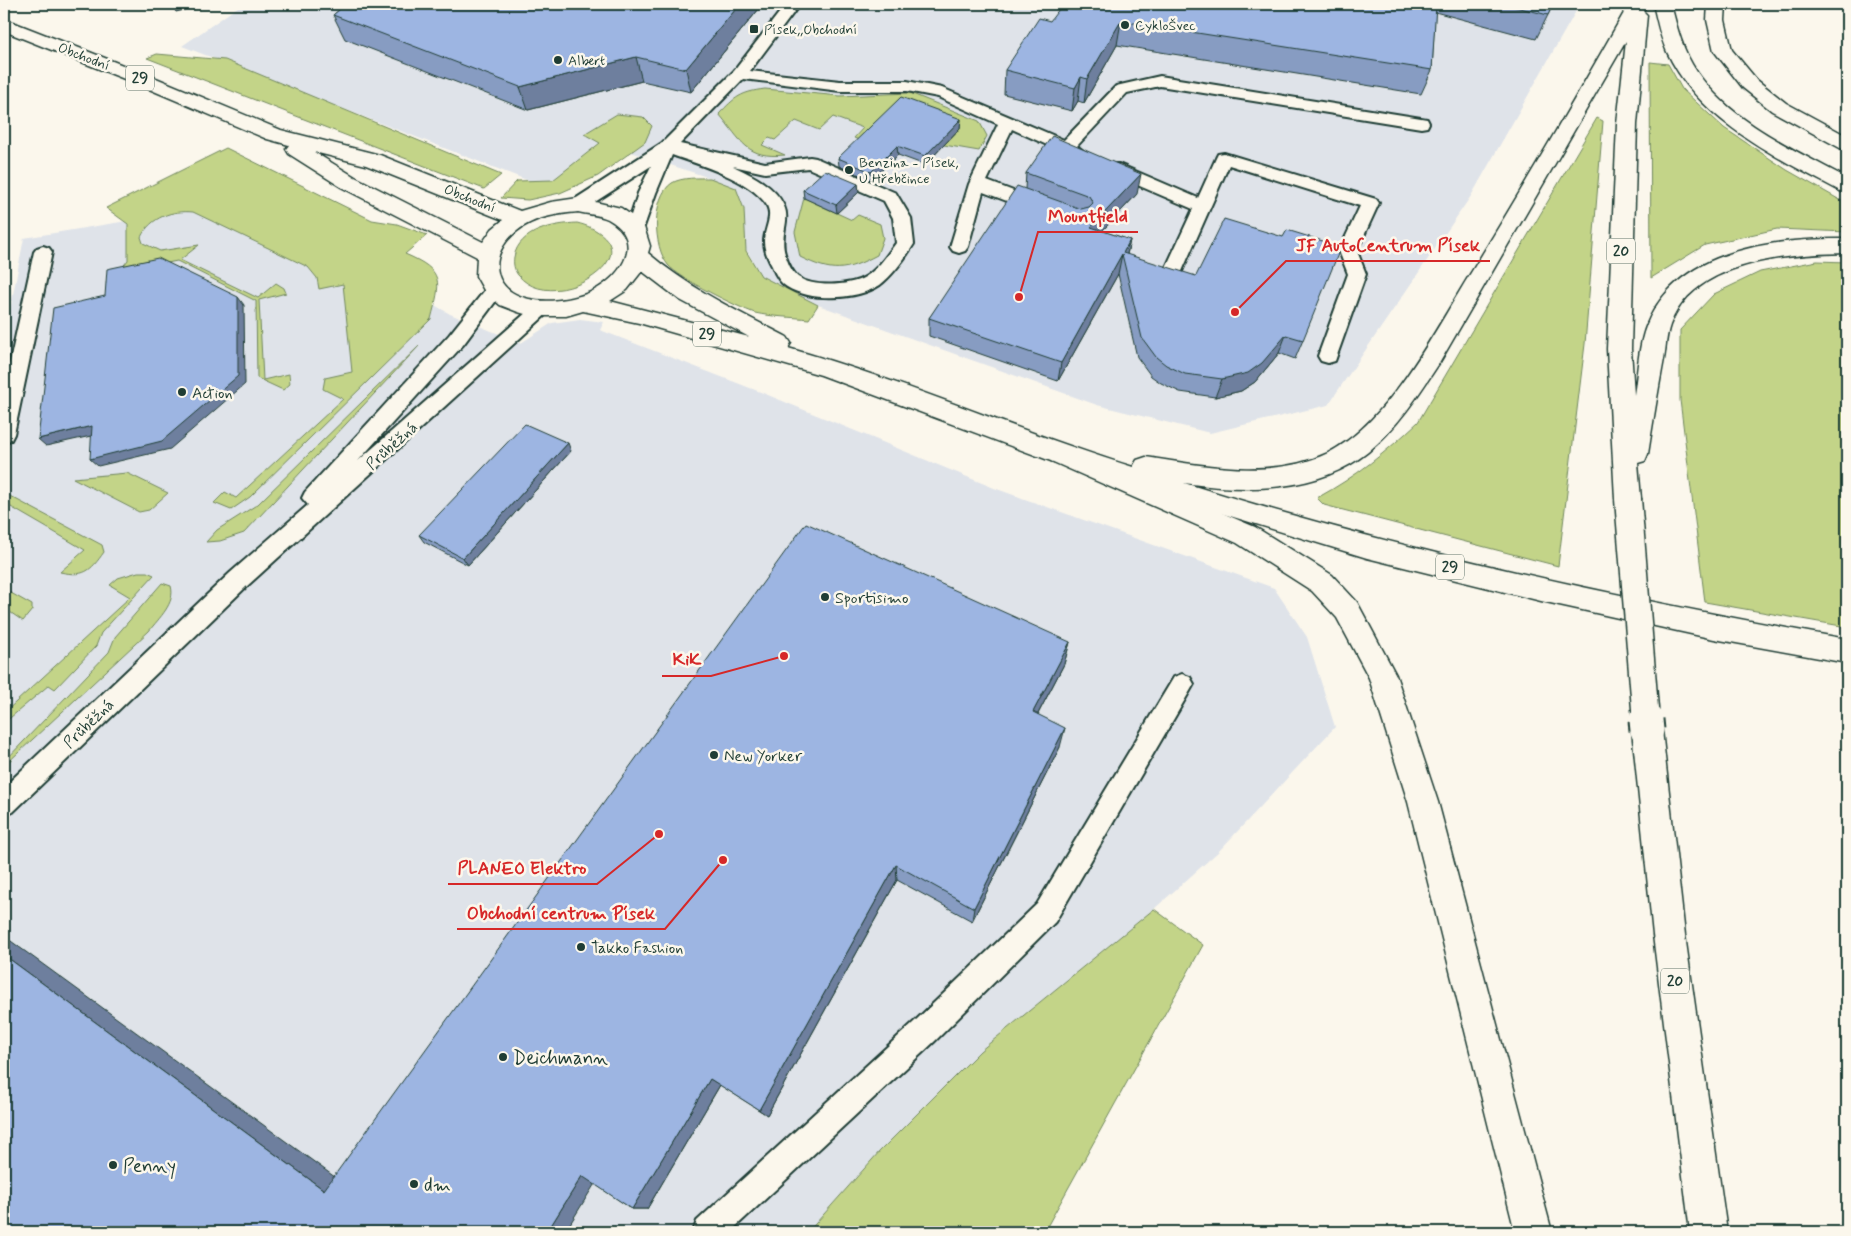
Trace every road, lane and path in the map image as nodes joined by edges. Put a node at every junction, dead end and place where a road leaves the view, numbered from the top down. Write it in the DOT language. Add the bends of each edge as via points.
graph roads {
  1 [pos="793,4"];
  2 [pos="1639,4"];
  3 [pos="1662,4"];
  4 [pos="1717,4"];
  5 [pos="4,25"];
  6 [pos="739,74"];
  7 [pos="1007,122"];
  8 [pos="1421,123"];
  9 [pos="274,135"];
  10 [pos="1847,144"];
  11 [pos="668,147"];
  12 [pos="1066,147"];
  13 [pos="976,184"];
  14 [pos="1847,186"];
  15 [pos="578,205"];
  16 [pos="1202,206"];
  17 [pos="1051,211"];
  18 [pos="521,219"];
  19 [pos="635,231"];
  20 [pos="1847,246"];
  21 [pos="959,247"];
  22 [pos="43,252"];
  23 [pos="488,254"];
  24 [pos="639,257"];
  25 [pos="1170,278"];
  26 [pos="495,290"];
  27 [pos="586,304"];
  28 [pos="544,309"];
  29 [pos="1328,356"];
  30 [pos="827,368"];
  31 [pos="4,434"];
  32 [pos="1060,454"];
  33 [pos="1628,500"];
  34 [pos="238,580"];
  35 [pos="1847,651"];
  36 [pos="1182,684"];
  37 [pos="4,804"];
  38 [pos="708,1232"];
  39 [pos="1534,1232"];
  40 [pos="1709,1232"];
  1 -- 6 [label="lane"];
  2 -- 32 [label="main road" via="1530,192 1417,376 1391,412 1363,442 1338,459 1275,479 1216,478"];
  2 -- 33 [label="main road, 20" via="1626,124 1619,349"];
  3 -- 14 [label="main road" via="1676,52 1684,67 1711,99 1761,138"];
  4 -- 10 [label="main road" via="1716,20 1723,51 1750,84 1779,107"];
  5 -- 9 [label="main road, Obchodní / 29"];
  6 -- 7 [label="lane" via="840,86 907,86 942,93"];
  6 -- 11 [label="lane"];
  7 -- 12 [label="lane"];
  7 -- 13 [label="lane"];
  8 -- 12 [label="lane" via="1160,81 1122,89"];
  9 -- 18 [label="main road, Obchodní / 29" via="373,160"];
  9 -- 23 [label="main road, Obchodní" via="348,182"];
  11 -- 11 [label="lane" via="752,182 773,202 778,222 772,241 784,273 794,283 810,289 842,289 871,282 905,244 902,218 890,197 810,162 765,168"];
  11 -- 15 [label="lane"];
  11 -- 19 [label="lane" via="647,193"];
  12 -- 16 [label="lane"];
  13 -- 17 [label="lane"];
  13 -- 21 [label="lane"];
  15 -- 18 [label="main road, Obchodní" via="538,211"];
  15 -- 19 [label="main road, Obchodní" via="597,206 613,212"];
  16 -- 25 [label="lane"];
  16 -- 29 [label="lane" via="1224,158 1370,203 1348,251 1357,274"];
  18 -- 23 [label="main road, Obchodní" via="506,229"];
  19 -- 24 [label="main road" via="640,244"];
  20 -- 33 [label="main road" via="1810,245 1754,254 1703,274 1672,297 1658,323"];
  22 -- 31 [label="lane"];
  23 -- 26 [label="main road" via="485,266"];
  24 -- 27 [label="main road" via="621,284"];
  24 -- 30 [label="main road, 29" via="663,279 687,294"];
  26 -- 28 [label="main road" via="516,303"];
  26 -- 34 [label="lane, Průběžná" via="456,340"];
  27 -- 28 [label="main road"];
  27 -- 30 [label="main road, 29" via="639,315"];
  28 -- 34 [label="lane, Průběžná"];
  30 -- 32 [label="main road, 29"];
  32 -- 35 [label="main road, 29" via="1367,547 1714,627"];
  32 -- 39 [label="main road" via="1246,535 1322,583 1347,610 1382,675 1423,802"];
  33 -- 40 [label="main road, 20, bridge" via="1647,730 1669,936"];
  34 -- 37 [label="lane, Průběžná"];
  36 -- 38 [label="lane" via="1046,913 924,1032"];
}
